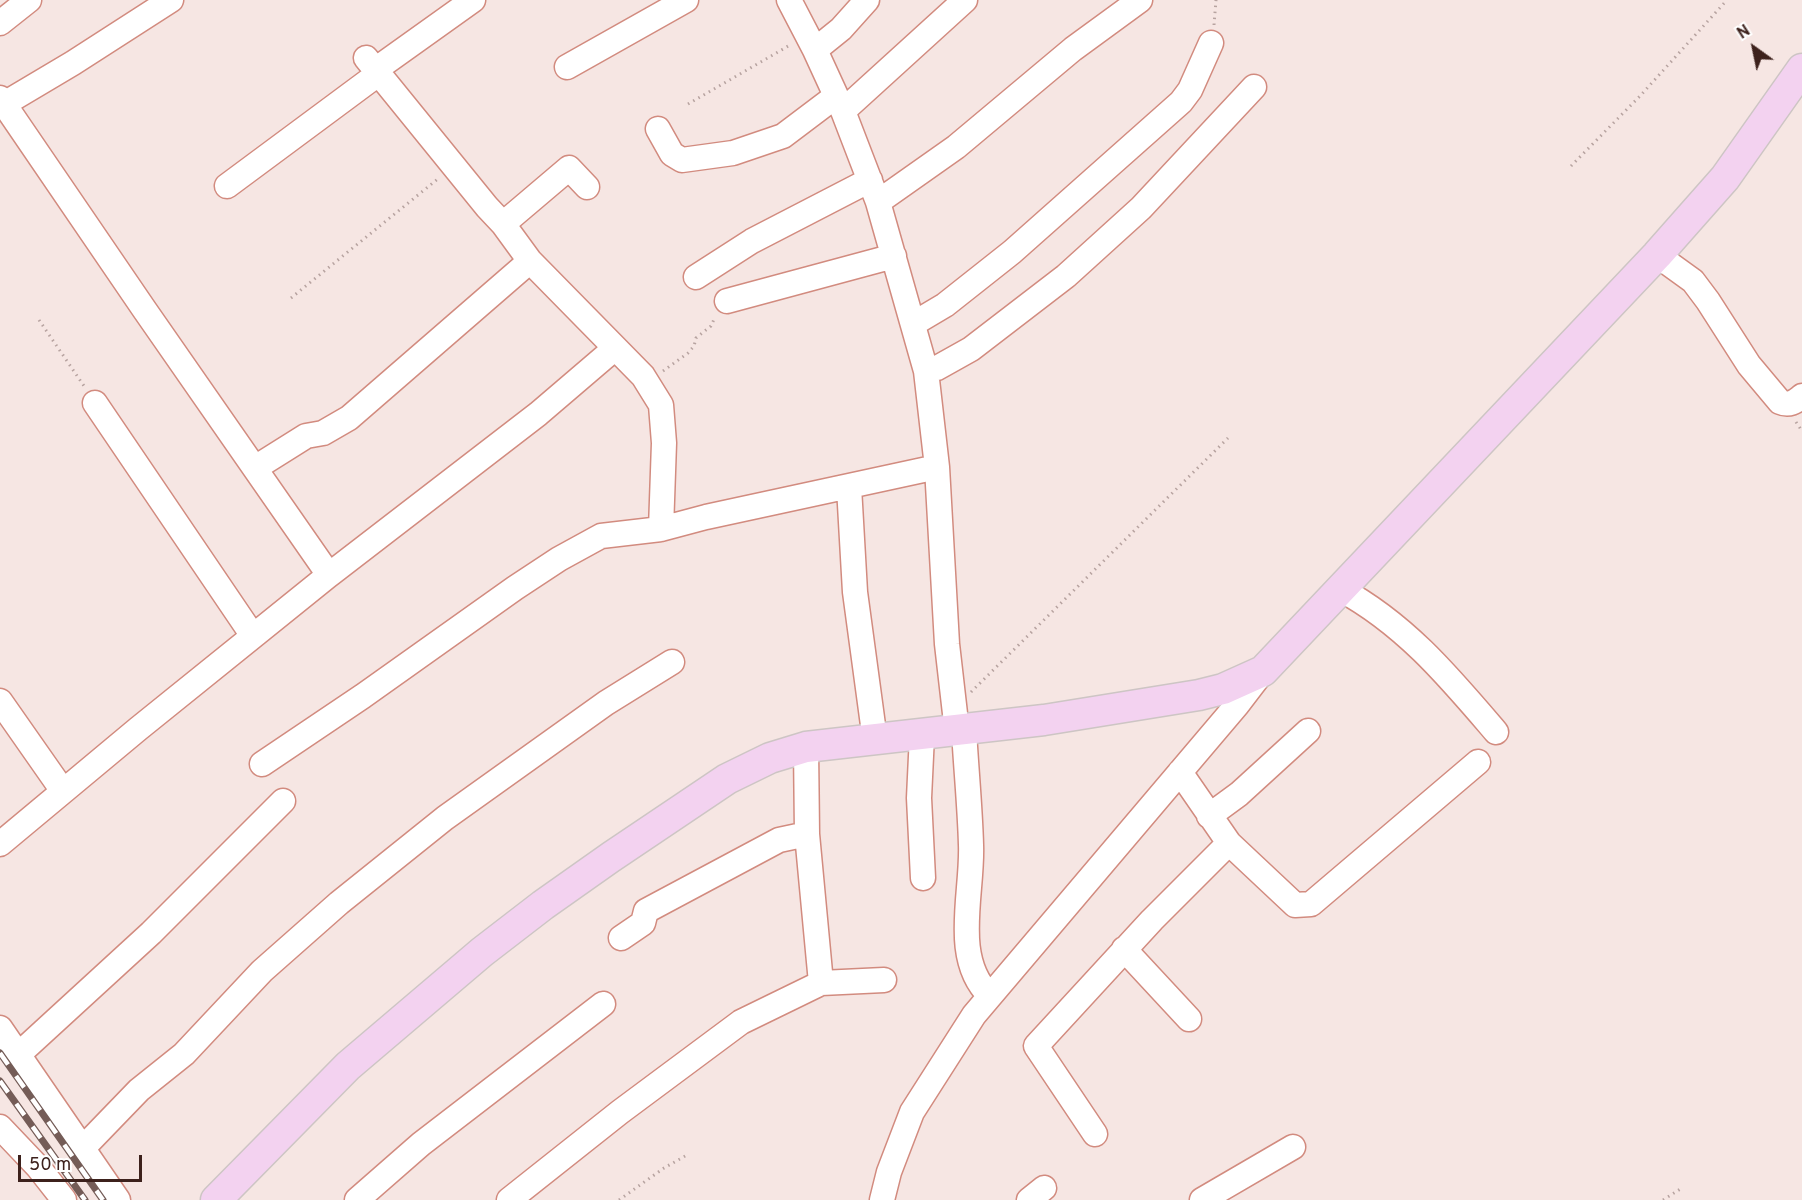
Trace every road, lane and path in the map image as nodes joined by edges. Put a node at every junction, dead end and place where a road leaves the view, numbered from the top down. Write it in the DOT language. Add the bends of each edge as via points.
graph roads {
  1 [pos="29,0"];
  2 [pos="171,0"];
  3 [pos="473,0"];
  4 [pos="686,0"];
  5 [pos="789,0"];
  6 [pos="867,0"];
  7 [pos="965,0"];
  8 [pos="1140,0"];
  9 [pos="1727,0"];
  10 [pos="0,23"];
  11 [pos="811,42"];
  12 [pos="1211,43"];
  13 [pos="373,67"];
  14 [pos="567,67"];
  15 [pos="1802,69"];
  16 [pos="1254,87"];
  17 [pos="2,101"];
  18 [pos="688,104"];
  19 [pos="839,104"];
  20 [pos="658,129"];
  21 [pos="453,166"];
  22 [pos="1571,166"];
  23 [pos="227,186"];
  24 [pos="587,187"];
  25 [pos="874,191"];
  26 [pos="504,224"];
  27 [pos="1657,255"];
  28 [pos="894,256"];
  29 [pos="530,261"];
  30 [pos="696,277"];
  31 [pos="291,298"];
  32 [pos="727,301"];
  33 [pos="39,320"];
  34 [pos="913,324"];
  35 [pos="614,349"];
  36 [pos="926,371"];
  37 [pos="651,387"];
  38 [pos="1802,396"];
  39 [pos="95,403"];
  40 [pos="1228,438"];
  41 [pos="937,467"];
  42 [pos="255,468"];
  43 [pos="849,487"];
  44 [pos="661,529"];
  45 [pos="329,574"];
  46 [pos="1340,589"];
  47 [pos="253,636"];
  48 [pos="672,662"];
  49 [pos="1263,671"];
  50 [pos="970,693"];
  51 [pos="0,701"];
  52 [pos="960,730"];
  53 [pos="1308,731"];
  54 [pos="1496,732"];
  55 [pos="922,735"];
  56 [pos="875,740"];
  57 [pos="806,747"];
  58 [pos="1478,762"];
  59 [pos="262,764"];
  60 [pos="1180,772"];
  61 [pos="63,791"];
  62 [pos="283,801"];
  63 [pos="1209,816"];
  64 [pos="807,834"];
  65 [pos="1229,843"];
  66 [pos="0,844"];
  67 [pos="923,878"];
  68 [pos="621,938"];
  69 [pos="1124,949"];
  70 [pos="884,980"];
  71 [pos="821,983"];
  72 [pos="990,996"];
  73 [pos="603,1004"];
  74 [pos="1190,1019"];
  75 [pos="0,1028"];
  76 [pos="19,1054"];
  77 [pos="0,1126"];
  78 [pos="1095,1134"];
  79 [pos="1293,1147"];
  80 [pos="83,1148"];
  81 [pos="687,1155"];
  82 [pos="1682,1188"];
  83 [pos="64,1200"];
  84 [pos="118,1200"];
  85 [pos="216,1200"];
  86 [pos="357,1200"];
  87 [pos="509,1200"];
  88 [pos="619,1200"];
  89 [pos="882,1200"];
  90 [pos="1202,1200"];
  91 [pos="1663,1200"];
  1 -- 10 [label="street"];
  2 -- 17 [label="street" via="73,63"];
  3 -- 13 [label="street"];
  4 -- 14 [label="street"];
  5 -- 11 [label="street"];
  6 -- 11 [label="street" via="841,29"];
  7 -- 19 [label="street"];
  8 -- 25 [label="street" via="956,147"];
  9 -- 22 [label="path"];
  11 -- 18 [label="path"];
  11 -- 19 [label="street"];
  12 -- 34 [label="street" via="1181,102 1012,252 945,305"];
  13 -- 21 [label="street"];
  13 -- 23 [label="street"];
  15 -- 27 [label="main road" via="1725,178"];
  16 -- 36 [label="street" via="1141,208 1066,276 970,349"];
  17 -- 42 [label="street"];
  19 -- 20 [label="street" via="783,136 733,153 682,160 672,154"];
  19 -- 25 [label="street"];
  21 -- 26 [label="street"];
  21 -- 31 [label="path"];
  24 -- 26 [label="street" via="569,168"];
  25 -- 28 [label="street"];
  25 -- 30 [label="street" via="752,241"];
  26 -- 29 [label="street"];
  27 -- 38 [label="street" via="1693,281 1749,365 1780,402 1795,402"];
  27 -- 46 [label="main road"];
  28 -- 32 [label="street"];
  28 -- 34 [label="street"];
  29 -- 35 [label="street"];
  29 -- 42 [label="street" via="349,418 323,433 306,436"];
  32 -- 37 [label="path" via="688,353 663,371"];
  33 -- 39 [label="path"];
  34 -- 36 [label="street"];
  35 -- 37 [label="street"];
  35 -- 45 [label="street" via="538,414"];
  36 -- 41 [label="street"];
  37 -- 44 [label="street" via="661,405 664,443"];
  39 -- 47 [label="street"];
  40 -- 50 [label="path"];
  41 -- 43 [label="street"];
  41 -- 52 [label="street" via="947,644"];
  42 -- 45 [label="street"];
  43 -- 44 [label="street"];
  43 -- 56 [label="street" via="855,592"];
  44 -- 59 [label="street" via="601,536 559,559"];
  45 -- 47 [label="street"];
  46 -- 49 [label="main road"];
  46 -- 54 [label="street" via="1387,618 1446,673"];
  47 -- 61 [label="street"];
  48 -- 80 [label="street" via="606,703 445,818 339,903 262,971 184,1054 139,1090"];
  49 -- 52 [label="main road" via="1200,695"];
  49 -- 60 [label="street"];
  51 -- 61 [label="street"];
  52 -- 55 [label="main road"];
  52 -- 72 [label="street" via="972,847 967,937 974,976"];
  53 -- 63 [label="street"];
  55 -- 56 [label="main road"];
  55 -- 67 [label="street" via="919,798"];
  56 -- 57 [label="main road"];
  57 -- 64 [label="street"];
  57 -- 85 [label="main road" via="770,758 727,779 611,857 482,952 348,1066"];
  58 -- 65 [label="street" via="1311,904 1294,906"];
  60 -- 63 [label="street"];
  60 -- 72 [label="street"];
  61 -- 66 [label="street"];
  62 -- 76 [label="street" via="151,933"];
  63 -- 65 [label="street"];
  64 -- 68 [label="street" via="779,840 646,911 643,923"];
  64 -- 71 [label="street"];
  65 -- 69 [label="street"];
  69 -- 74 [label="street"];
  69 -- 78 [label="street" via="1036,1046"];
  70 -- 71 [label="street"];
  71 -- 87 [label="street" via="741,1022"];
  72 -- 89 [label="street" via="912,1112"];
  73 -- 86 [label="street" via="421,1144"];
  75 -- 76 [label="street"];
  76 -- 80 [label="street"];
  77 -- 83 [label="street"];
  79 -- 90 [label="street"];
  80 -- 84 [label="street"];
  81 -- 88 [label="path"];
  82 -- 91 [label="path"];
}
